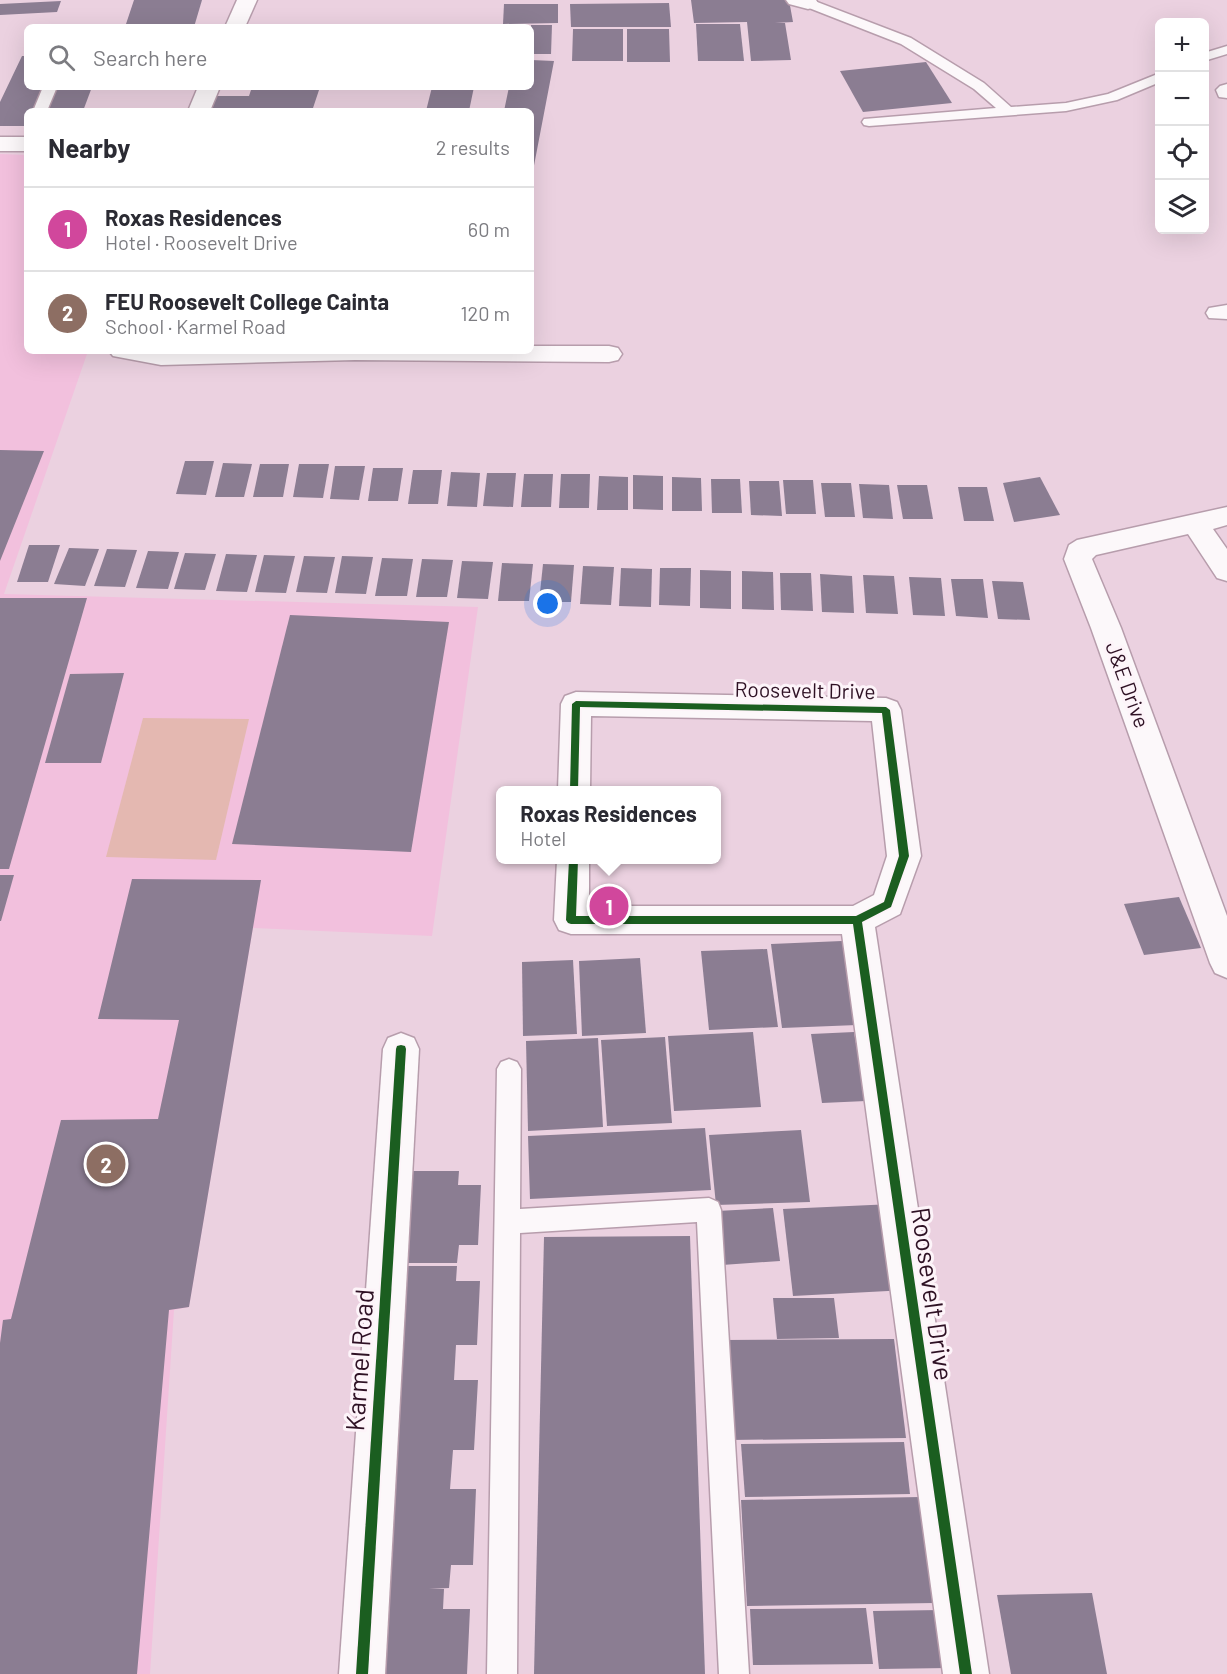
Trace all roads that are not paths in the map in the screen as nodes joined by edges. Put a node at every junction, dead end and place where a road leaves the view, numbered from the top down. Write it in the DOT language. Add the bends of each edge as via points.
graph roads {
  1 [pos="247,0"];
  2 [pos="802,2"];
  3 [pos="237,24"];
  4 [pos="1227,51"];
  5 [pos="1209,56"];
  6 [pos="1155,79"];
  7 [pos="49,90"];
  8 [pos="208,90"];
  9 [pos="41,108"];
  10 [pos="200,108"];
  11 [pos="1007,111"];
  12 [pos="869,122"];
  13 [pos="0,144"];
  14 [pos="24,144"];
  15 [pos="534,353"];
  16 [pos="142,354"];
  17 [pos="290,354"];
  18 [pos="609,354"];
  19 [pos="1227,516"];
  20 [pos="1194,522"];
  21 [pos="1227,571"];
  22 [pos="574,786"];
  23 [pos="573,864"];
  24 [pos="857,920"];
  25 [pos="1227,963"];
  26 [pos="400,1049"];
  27 [pos="509,1069"];
  28 [pos="507,1222"];
  29 [pos="362,1674"];
  30 [pos="502,1674"];
  31 [pos="734,1674"];
  32 [pos="966,1674"];
  1 -- 3 [label="street"];
  2 -- 11 [label="lane" via="906,41 979,86"];
  4 -- 5 [label="lane"];
  6 -- 11 [label="lane" via="1113,97 1066,107"];
  7 -- 9 [label="lane"];
  8 -- 10 [label="street"];
  11 -- 12 [label="lane"];
  13 -- 14 [label="street"];
  15 -- 18 [label="street"];
  16 -- 17 [label="street" via="161,357"];
  19 -- 20 [label="street, J&E Drive"];
  20 -- 21 [label="street"];
  20 -- 25 [label="street, J&E Drive" via="1087,547 1079,552 1078,560"];
  22 -- 24 [label="street, Roosevelt Drive" via="576,704 886,710 904,856 888,904"];
  23 -- 24 [label="street, Roosevelt Drive" via="571,920"];
  24 -- 32 [label="street, Roosevelt Drive"];
  26 -- 29 [label="street, Karmel Road"];
  27 -- 28 [label="lane"];
  28 -- 30 [label="lane"];
  28 -- 31 [label="lane" via="710,1210"];
}
